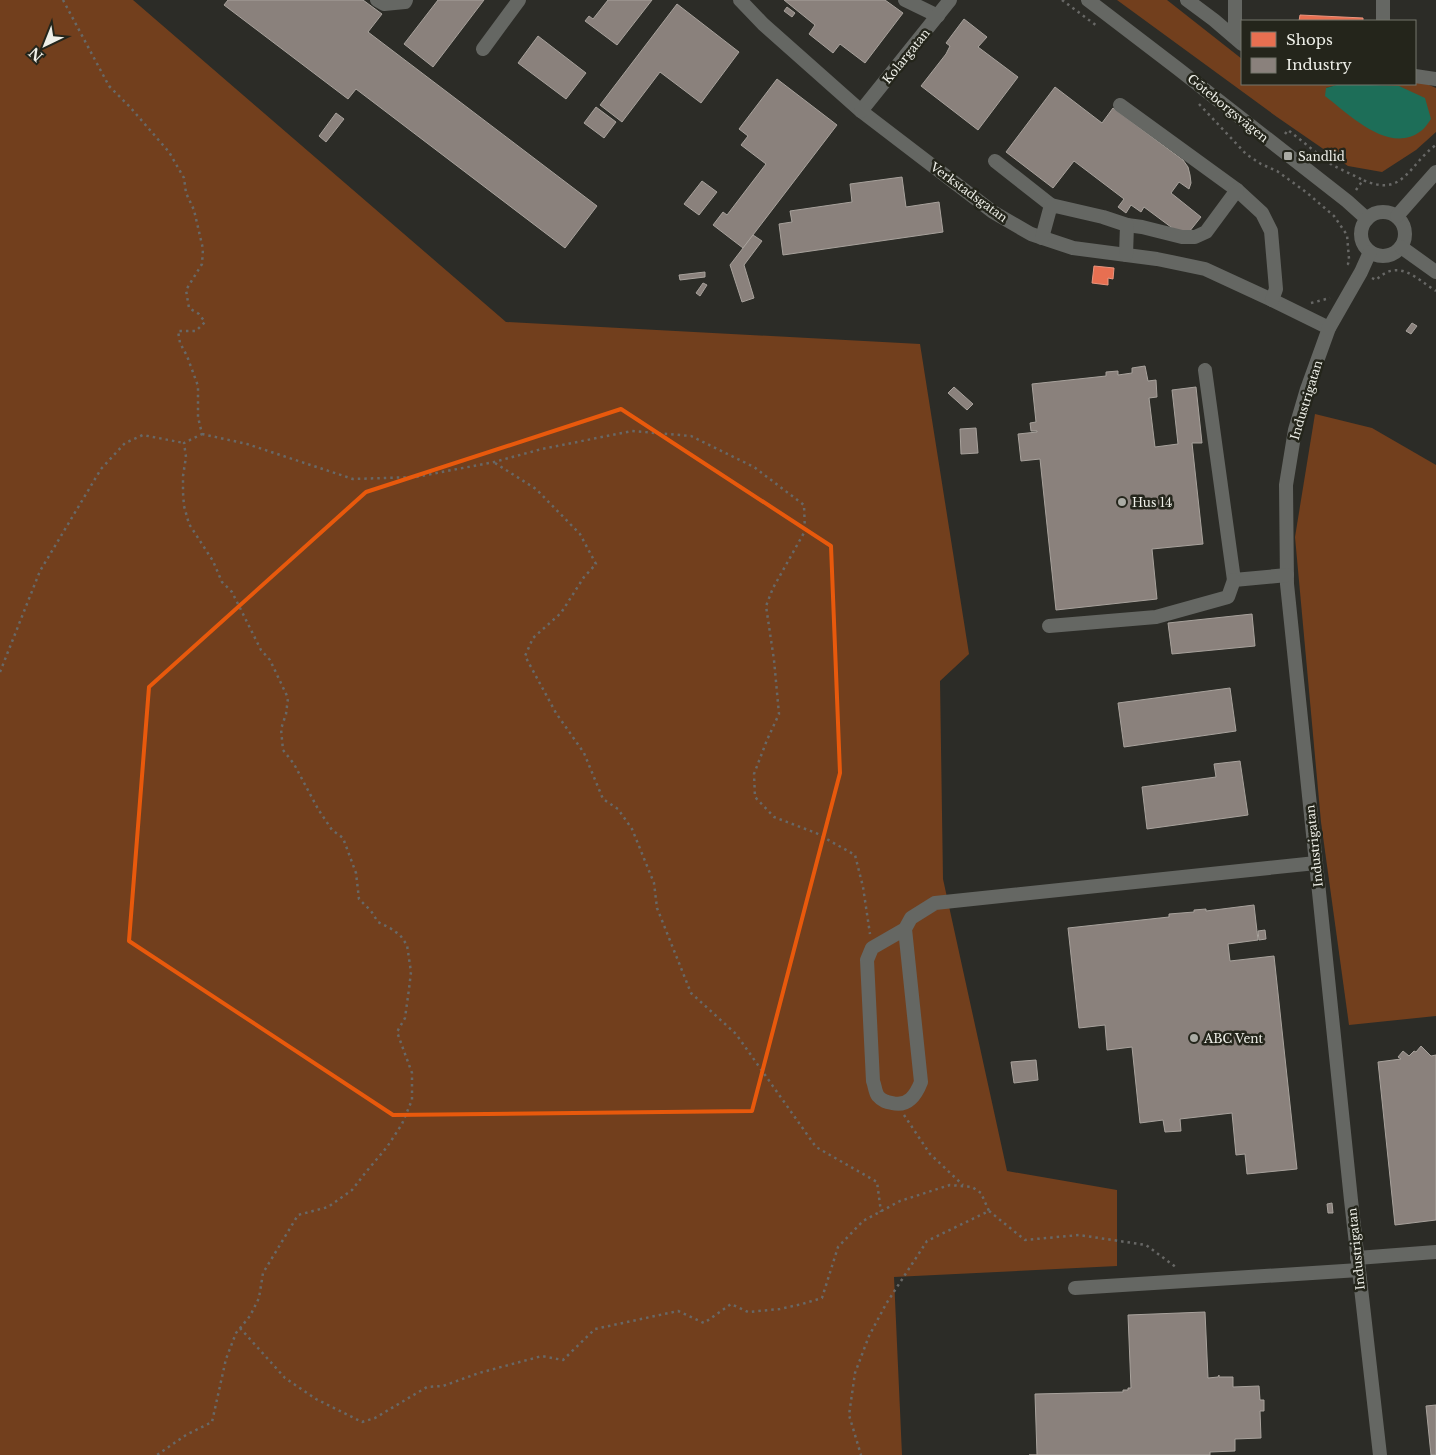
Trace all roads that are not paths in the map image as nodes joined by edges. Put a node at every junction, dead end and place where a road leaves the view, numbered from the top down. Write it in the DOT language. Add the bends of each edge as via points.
graph roads {
  1 [pos="377,0"];
  2 [pos="406,0"];
  3 [pos="518,0"];
  4 [pos="740,0"];
  5 [pos="905,0"];
  6 [pos="950,0"];
  7 [pos="1088,0"];
  8 [pos="1187,0"];
  9 [pos="1236,0"];
  10 [pos="1383,0"];
  11 [pos="938,16"];
  12 [pos="1383,20"];
  13 [pos="1239,41"];
  14 [pos="483,49"];
  15 [pos="1416,76"];
  16 [pos="1436,79"];
  17 [pos="1120,105"];
  18 [pos="861,111"];
  19 [pos="995,161"];
  20 [pos="1436,172"];
  21 [pos="1237,190"];
  22 [pos="1051,205"];
  23 [pos="1397,216"];
  24 [pos="1367,218"];
  25 [pos="1127,225"];
  26 [pos="1042,238"];
  27 [pos="1401,247"];
  28 [pos="1370,252"];
  29 [pos="1126,255"];
  30 [pos="1436,272"];
  31 [pos="1272,300"];
  32 [pos="1329,328"];
  33 [pos="1205,370"];
  34 [pos="1287,575"];
  35 [pos="1234,580"];
  36 [pos="1049,626"];
  37 [pos="1316,863"];
  38 [pos="904,929"];
  39 [pos="1436,1252"];
  40 [pos="1358,1264"];
  41 [pos="1075,1288"];
  42 [pos="1380,1455"];
  1 -- 2 [label="street" via="384,4"];
  3 -- 14 [label="street"];
  4 -- 18 [label="street, Verkstadsgatan"];
  5 -- 11 [label="street"];
  6 -- 11 [label="street, Kolargatan"];
  7 -- 24 [label="street, Göteborgsvägen"];
  8 -- 13 [label="street"];
  9 -- 13 [label="street"];
  10 -- 12 [label="street"];
  11 -- 18 [label="street, Kolargatan"];
  15 -- 16 [label="street"];
  17 -- 21 [label="street"];
  18 -- 26 [label="street, Verkstadsgatan" via="993,212"];
  19 -- 22 [label="street"];
  20 -- 23 [label="street"];
  21 -- 25 [label="street" via="1206,232 1195,237"];
  21 -- 31 [label="street" via="1262,213 1271,231 1276,289"];
  22 -- 25 [label="street"];
  22 -- 26 [label="street"];
  23 -- 24 [label="street" via="1381,212"];
  23 -- 27 [label="street" via="1405,231"];
  24 -- 28 [label="street" via="1362,225 1361,236"];
  25 -- 29 [label="street"];
  26 -- 29 [label="street, Verkstadsgatan" via="1073,248"];
  27 -- 28 [label="street" via="1386,256"];
  27 -- 30 [label="street"];
  28 -- 32 [label="street, Industrigatan"];
  29 -- 31 [label="street, Verkstadsgatan" via="1205,269"];
  31 -- 32 [label="street, Verkstadsgatan"];
  32 -- 34 [label="street, Industrigatan" via="1294,430 1286,485"];
  33 -- 35 [label="street"];
  34 -- 35 [label="street"];
  34 -- 37 [label="street, Industrigatan"];
  35 -- 36 [label="street" via="1228,597 1156,617"];
  37 -- 38 [label="street" via="935,903 911,918"];
  37 -- 40 [label="street, Industrigatan"];
  38 -- 38 [label="street" via="921,1082 917,1093 908,1102 897,1104 884,1101 877,1095 874,1081 867,960 872,948"];
  39 -- 40 [label="street"];
  40 -- 41 [label="street"];
  40 -- 42 [label="street, Industrigatan"];
}
